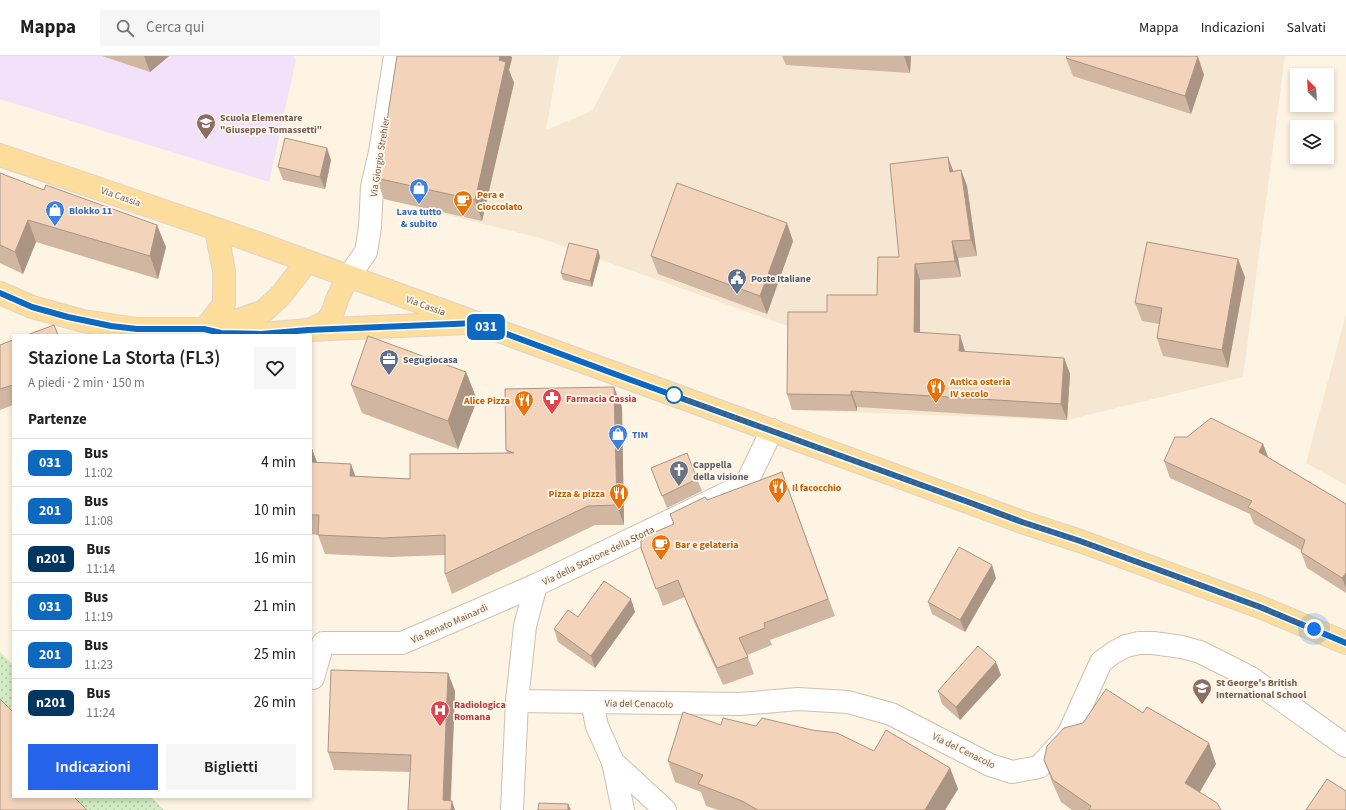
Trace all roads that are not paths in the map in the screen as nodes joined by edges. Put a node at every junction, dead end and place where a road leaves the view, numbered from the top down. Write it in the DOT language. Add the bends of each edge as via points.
graph roads {
  1 [pos="394,56"];
  2 [pos="0,155"];
  3 [pos="216,229"];
  4 [pos="305,261"];
  5 [pos="348,277"];
  6 [pos="0,293"];
  7 [pos="477,323"];
  8 [pos="204,329"];
  9 [pos="308,330"];
  10 [pos="772,430"];
  11 [pos="536,585"];
  12 [pos="1346,643"];
  13 [pos="313,678"];
  14 [pos="517,701"];
  15 [pos="592,702"];
  16 [pos="1346,746"];
  17 [pos="613,762"];
  18 [pos="512,810"];
  19 [pos="623,810"];
  20 [pos="665,810"];
  1 -- 5 [label="street, Via Giorgio Strehler" via="372,188 366,252"];
  2 -- 3 [label="main road, Via Cassia"];
  3 -- 4 [label="main road, Via Cassia"];
  3 -- 8 [label="main road" via="224,271 224,304"];
  4 -- 5 [label="main road, Via Cassia"];
  4 -- 8 [label="main road" via="281,295 264,311"];
  5 -- 7 [label="main road, Via Cassia"];
  5 -- 9 [label="main road" via="326,322"];
  6 -- 8 [label="main road" via="32,307 83,321 137,329"];
  7 -- 9 [label="main road"];
  7 -- 10 [label="main road, Via Cassia"];
  8 -- 9 [label="main road" via="221,333 261,334"];
  10 -- 11 [label="street, Via della Stazione della Storta" via="746,484"];
  10 -- 12 [label="main road, Via Cassia" via="1204,586"];
  11 -- 13 [label="street, Via Renato Mainardi" via="402,643 324,643"];
  11 -- 14 [label="street, Via della Stazione della Storta" via="525,626"];
  14 -- 15 [label="street, Via del Cenacolo"];
  14 -- 18 [label="street, Via della Stazione della Storta"];
  15 -- 16 [label="street, Via del Cenacolo" via="740,704 798,699 848,702 891,714 990,765 1012,772 1039,767 1068,735 1102,662 1126,646 1153,643 1200,652 1251,678"];
  15 -- 17 [label="street" via="597,726"];
  17 -- 19 [label="street"];
  17 -- 20 [label="street"];
}
